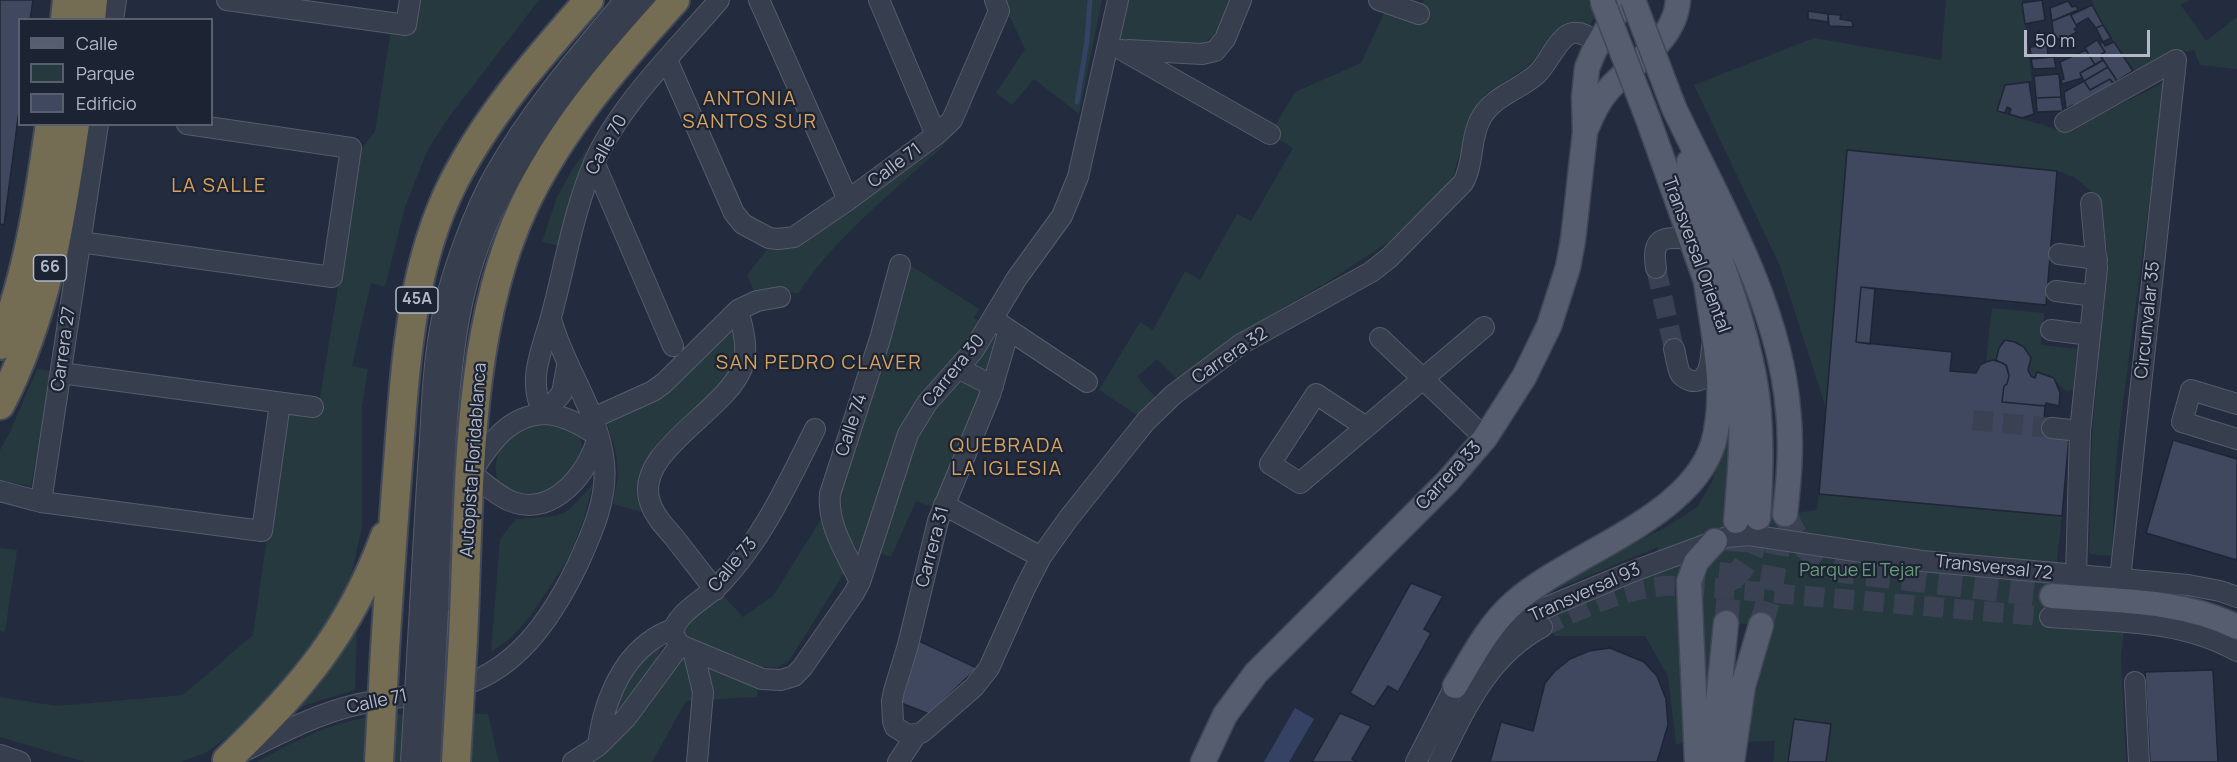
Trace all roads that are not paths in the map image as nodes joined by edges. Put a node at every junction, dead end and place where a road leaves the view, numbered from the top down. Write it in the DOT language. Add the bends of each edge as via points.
graph roads {
  1 [pos="67,0"];
  2 [pos="93,0"];
  3 [pos="116,0"];
  4 [pos="227,0"];
  5 [pos="410,0"];
  6 [pos="589,0"];
  7 [pos="625,0"];
  8 [pos="645,0"];
  9 [pos="675,0"];
  10 [pos="718,0"];
  11 [pos="759,0"];
  12 [pos="879,0"];
  13 [pos="1118,0"];
  14 [pos="1241,0"];
  15 [pos="1379,0"];
  16 [pos="1602,0"];
  17 [pos="1624,0"];
  18 [pos="1633,0"];
  19 [pos="1678,0"];
  20 [pos="997,5"];
  21 [pos="1419,14"];
  22 [pos="64,18"];
  23 [pos="91,18"];
  24 [pos="113,18"];
  25 [pos="1596,48"];
  26 [pos="1115,49"];
  27 [pos="667,60"];
  28 [pos="1625,73"];
  29 [pos="1674,108"];
  30 [pos="2065,122"];
  31 [pos="50,126"];
  32 [pos="75,126"];
  33 [pos="98,126"];
  34 [pos="201,126"];
  35 [pos="1585,132"];
  36 [pos="1270,134"];
  37 [pos="936,135"];
  38 [pos="594,162"];
  39 [pos="848,200"];
  40 [pos="2091,203"];
  41 [pos="1691,239"];
  42 [pos="80,242"];
  43 [pos="2059,254"];
  44 [pos="2097,259"];
  45 [pos="900,265"];
  46 [pos="1656,268"];
  47 [pos="1706,281"];
  48 [pos="2056,291"];
  49 [pos="2094,296"];
  50 [pos="780,297"];
  51 [pos="738,310"];
  52 [pos="551,319"];
  53 [pos="1001,324"];
  54 [pos="1484,327"];
  55 [pos="2051,330"];
  56 [pos="2091,335"];
  57 [pos="1714,336"];
  58 [pos="1380,338"];
  59 [pos="0,345"];
  60 [pos="673,346"];
  61 [pos="1674,349"];
  62 [pos="567,366"];
  63 [pos="958,368"];
  64 [pos="61,373"];
  65 [pos="1422,379"];
  66 [pos="1087,382"];
  67 [pos="993,386"];
  68 [pos="280,403"];
  69 [pos="2237,404"];
  70 [pos="0,405"];
  71 [pos="313,407"];
  72 [pos="544,414"];
  73 [pos="595,427"];
  74 [pos="1366,427"];
  75 [pos="2052,428"];
  76 [pos="815,429"];
  77 [pos="2080,431"];
  78 [pos="1481,435"];
  79 [pos="2237,439"];
  80 [pos="471,473"];
  81 [pos="0,491"];
  82 [pos="41,502"];
  83 [pos="944,506"];
  84 [pos="394,512"];
  85 [pos="1785,514"];
  86 [pos="1715,541"];
  87 [pos="1041,557"];
  88 [pos="2076,576"];
  89 [pos="2120,579"];
  90 [pos="860,582"];
  91 [pos="715,590"];
  92 [pos="2237,597"];
  93 [pos="2051,606"];
  94 [pos="429,609"];
  95 [pos="1726,623"];
  96 [pos="1761,625"];
  97 [pos="1542,627"];
  98 [pos="2237,627"];
  99 [pos="682,642"];
  100 [pos="2237,651"];
  101 [pos="2135,681"];
  102 [pos="1455,686"];
  103 [pos="909,733"];
  104 [pos="598,746"];
  105 [pos="0,755"];
  106 [pos="225,761"];
  107 [pos="20,762"];
  108 [pos="380,762"];
  109 [pos="411,762"];
  110 [pos="430,762"];
  111 [pos="456,762"];
  112 [pos="573,762"];
  113 [pos="697,762"];
  114 [pos="898,762"];
  115 [pos="1203,762"];
  116 [pos="1416,762"];
  117 [pos="1439,762"];
  118 [pos="1697,762"];
  119 [pos="1712,762"];
  120 [pos="1732,762"];
  121 [pos="2139,762"];
  1 -- 22 [label="highway"];
  2 -- 23 [label="highway"];
  3 -- 24 [label="street"];
  4 -- 5 [label="street" via="406,25"];
  6 -- 84 [label="highway, 45A" via="494,114 453,183 438,219 419,286 406,368"];
  7 -- 94 [label="street" via="558,78 528,120 494,175 453,278 434,373"];
  8 -- 94 [label="street" via="543,124 495,207 477,251 456,327"];
  9 -- 80 [label="highway, Autopista Floridablanca" via="573,122 522,210 489,315 476,393"];
  10 -- 27 [label="street, Calle 70"];
  11 -- 39 [label="street"];
  12 -- 37 [label="street"];
  13 -- 26 [label="street, Carrera 30"];
  14 -- 26 [label="street" via="1222,45 1209,53"];
  15 -- 21 [label="street"];
  16 -- 41 [label="main road, Transversal Oriental, bridge"];
  17 -- 25 [label="main road, Carrera 33"];
  18 -- 29 [label="main road, Transversal Oriental, bridge"];
  19 -- 28 [label="main road, Carrera 33" via="1675,17 1660,42"];
  20 -- 37 [label="street, Calle 71" via="952,120"];
  25 -- 28 [label="main road" via="1600,67 1606,72"];
  25 -- 35 [label="main road, Carrera 33" via="1585,77"];
  25 -- 87 [label="street, Carrera 32" via="1580,33 1564,37 1536,75 1485,111 1478,123 1463,183 1389,258 1352,284 1241,344 1173,395 1132,437"];
  26 -- 36 [label="street"];
  26 -- 53 [label="street, Carrera 30" via="1068,205 1017,278"];
  27 -- 38 [label="street, Calle 70" via="623,114"];
  27 -- 39 [label="street, Calle 71" via="734,213 743,224 769,238 787,238 808,229"];
  28 -- 35 [label="main road, Carrera 33" via="1602,98"];
  29 -- 47 [label="main road, Transversal Oriental" via="1700,203 1738,316 1757,393 1762,462 1747,519 1738,393 1730,350"];
  29 -- 85 [label="main road, Transversal Oriental" via="1737,236 1775,342 1788,410 1790,461"];
  30 -- 89 [label="street, Circunvalar 35" via="2176,60"];
  31 -- 59 [label="highway, 66" via="29,248"];
  32 -- 70 [label="highway, 66" via="46,284 19,367"];
  33 -- 42 [label="street, Carrera 27"];
  34 -- 42 [label="street" via="351,148 332,277"];
  35 -- 78 [label="main road, Carrera 33" via="1573,240 1560,295 1538,350"];
  37 -- 39 [label="street, Calle 71"];
  38 -- 52 [label="street, Calle 70" via="581,198"];
  38 -- 60 [label="street"];
  40 -- 44 [label="street"];
  41 -- 46 [label="street" via="1664,239 1654,252"];
  41 -- 47 [label="main road, Transversal Oriental"];
  42 -- 64 [label="street, Carrera 27"];
  43 -- 44 [label="street"];
  44 -- 49 [label="street"];
  45 -- 90 [label="street, Calle 74" via="830,494 832,525"];
  47 -- 57 [label="main road"];
  48 -- 49 [label="street"];
  49 -- 56 [label="street"];
  50 -- 51 [label="street"];
  51 -- 73 [label="street" via="664,383"];
  51 -- 91 [label="street" via="744,335 742,367 722,399 668,445 648,490 658,518"];
  52 -- 62 [label="street"];
  52 -- 72 [label="street, Calle 70" via="534,378"];
  53 -- 63 [label="street, Carrera 30"];
  53 -- 66 [label="street"];
  53 -- 67 [label="street, Carrera 31"];
  54 -- 65 [label="street"];
  55 -- 56 [label="street"];
  56 -- 77 [label="street"];
  57 -- 61 [label="street" via="1708,372 1695,381 1680,373"];
  57 -- 102 [label="main road" via="1720,405 1713,444 1699,474 1689,487 1653,515 1515,602 1485,635"];
  58 -- 65 [label="street"];
  62 -- 72 [label="street" via="562,393"];
  62 -- 73 [label="street"];
  63 -- 67 [label="street"];
  63 -- 90 [label="street, Carrera 30" via="927,403 908,434"];
  64 -- 68 [label="street"];
  64 -- 82 [label="street, Carrera 27"];
  65 -- 74 [label="street"];
  65 -- 78 [label="street"];
  67 -- 83 [label="street, Carrera 31"];
  68 -- 71 [label="street"];
  68 -- 82 [label="street" via="262,531"];
  69 -- 79 [label="street" via="2191,390 2182,422"];
  72 -- 73 [label="street"];
  72 -- 80 [label="street" via="519,420 500,433"];
  73 -- 80 [label="street" via="591,458 575,481 545,501 515,502"];
  73 -- 106 [label="street, Calle 71" via="604,482 594,526 556,605 527,643 495,672 449,689 376,700 336,711 297,725"];
  74 -- 74 [label="street" via="1300,483 1270,464 1316,394"];
  75 -- 77 [label="street"];
  76 -- 91 [label="street, Calle 73" via="759,536"];
  77 -- 88 [label="street"];
  78 -- 115 [label="main road, Carrera 33" via="1448,481 1256,674 1226,716"];
  80 -- 111 [label="highway, Autopista Floridablanca, bridge"];
  81 -- 82 [label="street"];
  83 -- 87 [label="street"];
  83 -- 103 [label="street, Carrera 31" via="892,701 896,727"];
  84 -- 106 [label="highway" via="363,588 340,630 292,694"];
  84 -- 108 [label="highway, 45A, bridge"];
  86 -- 88 [label="street, Transversal 72" via="1749,535 1891,557"];
  86 -- 102 [label="street, Transversal 93" via="1528,617 1484,652"];
  86 -- 118 [label="main road" via="1696,562 1689,582"];
  87 -- 103 [label="street, Carrera 32" via="989,668 974,687 926,729"];
  88 -- 89 [label="street, Transversal 72"];
  89 -- 92 [label="street, Transversal 72" via="2204,587"];
  90 -- 99 [label="street, Carrera 30" via="794,676 762,679"];
  91 -- 99 [label="street, Calle 73" via="683,613"];
  93 -- 98 [label="main road" via="2164,605 2194,610"];
  93 -- 100 [label="street" via="2162,625 2208,637"];
  94 -- 109 [label="street, bridge"];
  94 -- 110 [label="street, bridge"];
  95 -- 119 [label="main road"];
  96 -- 120 [label="main road" via="1743,686"];
  97 -- 117 [label="street, Transversal 93" via="1523,638 1486,674"];
  99 -- 104 [label="street, Calle 73" via="626,718"];
  99 -- 104 [label="street" via="652,639 638,652 605,711"];
  99 -- 113 [label="street" via="700,675 703,692"];
  101 -- 121 [label="street"];
  102 -- 116 [label="street, Transversal 93"];
  103 -- 114 [label="street, Carrera 32"];
  104 -- 112 [label="street, Calle 73"];
  105 -- 107 [label="street"];
}
